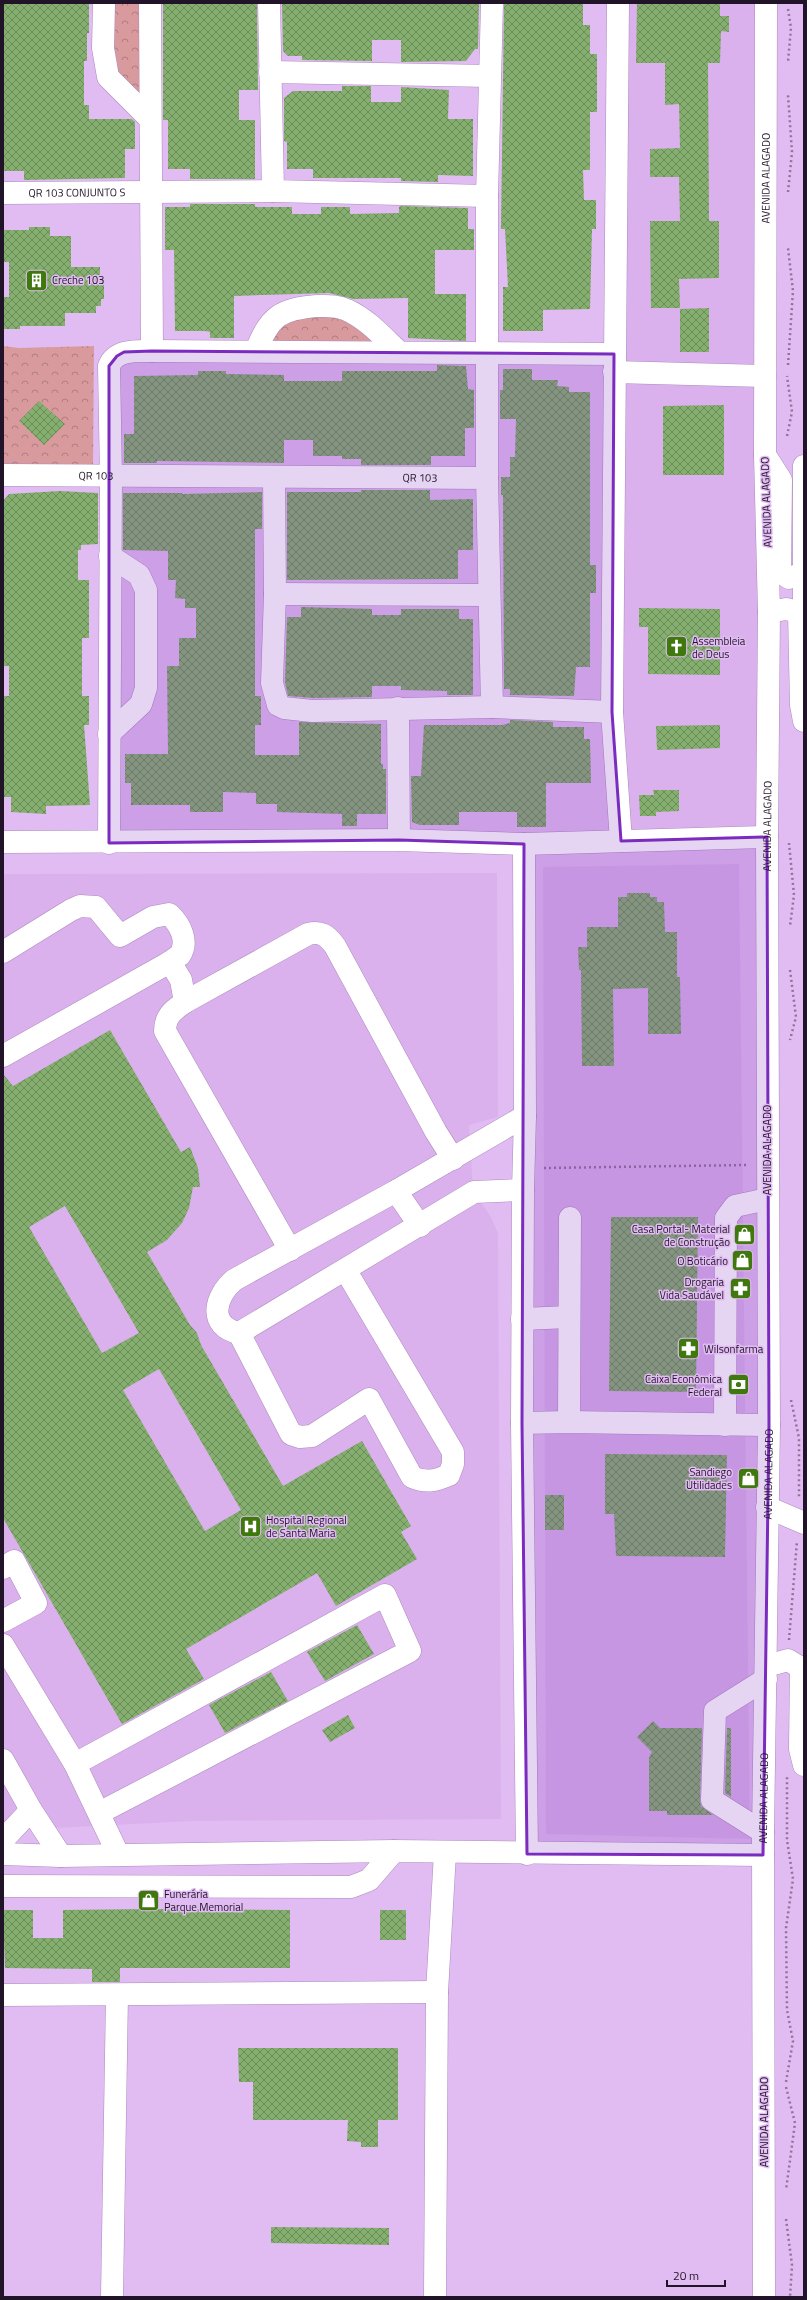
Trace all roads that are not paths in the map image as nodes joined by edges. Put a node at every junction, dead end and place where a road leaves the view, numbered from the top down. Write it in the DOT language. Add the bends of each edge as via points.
graph roads {
  1 [pos="104,3"];
  2 [pos="150,3"];
  3 [pos="269,3"];
  4 [pos="492,3"];
  5 [pos="618,3"];
  6 [pos="766,3"];
  7 [pos="270,72"];
  8 [pos="490,76"];
  9 [pos="150,119"];
  10 [pos="273,191"];
  11 [pos="3,193"];
  12 [pos="151,193"];
  13 [pos="487,196"];
  14 [pos="152,350"];
  15 [pos="256,351"];
  16 [pos="399,352"];
  17 [pos="487,354"];
  18 [pos="614,363"];
  19 [pos="765,376"];
  20 [pos="765,455"];
  21 [pos="804,466"];
  22 [pos="3,475"];
  23 [pos="111,477"];
  24 [pos="274,477"];
  25 [pos="487,478"];
  26 [pos="110,556"];
  27 [pos="803,573"];
  28 [pos="275,594"];
  29 [pos="489,595"];
  30 [pos="804,599"];
  31 [pos="769,612"];
  32 [pos="492,707"];
  33 [pos="398,708"];
  34 [pos="612,712"];
  35 [pos="804,721"];
  36 [pos="109,734"];
  37 [pos="767,838"];
  38 [pos="399,840"];
  39 [pos="621,841"];
  40 [pos="3,842"];
  41 [pos="109,843"];
  42 [pos="524,844"];
  43 [pos="3,952"];
  44 [pos="170,962"];
  45 [pos="185,1002"];
  46 [pos="3,1055"];
  47 [pos="525,1116"];
  48 [pos="453,1159"];
  49 [pos="523,1190"];
  50 [pos="396,1191"];
  51 [pos="768,1199"];
  52 [pos="570,1218"];
  53 [pos="420,1226"];
  54 [pos="290,1250"];
  55 [pos="346,1271"];
  56 [pos="569,1317"];
  57 [pos="522,1319"];
  58 [pos="239,1334"];
  59 [pos="569,1422"];
  60 [pos="522,1423"];
  61 [pos="725,1425"];
  62 [pos="769,1425"];
  63 [pos="767,1507"];
  64 [pos="804,1523"];
  65 [pos="3,1568"];
  66 [pos="3,1621"];
  67 [pos="3,1645"];
  68 [pos="766,1672"];
  69 [pos="3,1760"];
  70 [pos="74,1764"];
  71 [pos="804,1765"];
  72 [pos="31,1810"];
  73 [pos="99,1813"];
  74 [pos="763,1832"];
  75 [pos="3,1840"];
  76 [pos="394,1851"];
  77 [pos="444,1853"];
  78 [pos="3,1854"];
  79 [pos="118,1854"];
  80 [pos="527,1854"];
  81 [pos="763,1855"];
  82 [pos="60,1856"];
  83 [pos="3,1886"];
  84 [pos="437,1992"];
  85 [pos="3,1995"];
  86 [pos="117,1995"];
  87 [pos="112,2297"];
  88 [pos="435,2297"];
  89 [pos="764,2297"];
  1 -- 9 [label="street" via="103,48 108,77"];
  2 -- 9 [label="street"];
  3 -- 7 [label="street"];
  4 -- 8 [label="street"];
  5 -- 18 [label="street"];
  6 -- 19 [label="street, AVENIDA ALAGADO"];
  7 -- 8 [label="street"];
  7 -- 10 [label="street"];
  8 -- 13 [label="street"];
  9 -- 12 [label="street"];
  10 -- 12 [label="street, QR 103 CONJUNTO S"];
  10 -- 13 [label="street, QR 103 CONJUNTO S"];
  11 -- 12 [label="street, QR 103 CONJUNTO S"];
  12 -- 14 [label="street"];
  13 -- 17 [label="street"];
  14 -- 15 [label="street"];
  14 -- 23 [label="street" via="124,352 112,360 109,366"];
  15 -- 16 [label="street"];
  15 -- 16 [label="street" via="263,334 284,311 300,307 329,306 345,309 354,314"];
  16 -- 17 [label="street"];
  17 -- 18 [label="street"];
  17 -- 25 [label="street"];
  18 -- 19 [label="street"];
  18 -- 34 [label="street"];
  19 -- 20 [label="street, AVENIDA ALAGADO"];
  20 -- 27 [label="street" via="781,480 780,572 789,578"];
  20 -- 31 [label="street, AVENIDA ALAGADO"];
  21 -- 27 [label="street"];
  22 -- 23 [label="street, QR 103"];
  23 -- 24 [label="street, QR 103"];
  23 -- 26 [label="street"];
  24 -- 25 [label="street, QR 103"];
  24 -- 28 [label="street"];
  25 -- 29 [label="street"];
  26 -- 36 [label="street"];
  26 -- 36 [label="street" via="139,575 146,590 146,688 142,704"];
  27 -- 30 [label="street"];
  28 -- 29 [label="street"];
  28 -- 33 [label="street" via="272,683 278,705 312,711"];
  29 -- 32 [label="street"];
  31 -- 35 [label="street" via="786,609 799,612 800,705"];
  31 -- 37 [label="street, AVENIDA ALAGADO"];
  32 -- 33 [label="street"];
  32 -- 34 [label="street"];
  33 -- 38 [label="street"];
  34 -- 39 [label="street"];
  36 -- 41 [label="street"];
  37 -- 39 [label="street"];
  37 -- 51 [label="street, AVENIDA ALAGADO"];
  38 -- 41 [label="street"];
  38 -- 42 [label="street"];
  39 -- 42 [label="street"];
  40 -- 41 [label="street"];
  42 -- 47 [label="street"];
  43 -- 44 [label="street" via="71,910 88,906 96,907 120,936 153,917 169,914 184,940 180,955"];
  44 -- 45 [label="street" via="181,980"];
  44 -- 46 [label="street"];
  45 -- 48 [label="street" via="308,934 322,933 335,946"];
  45 -- 54 [label="street" via="170,1013 165,1023 166,1031"];
  47 -- 48 [label="street"];
  47 -- 49 [label="street"];
  48 -- 50 [label="street"];
  49 -- 53 [label="street" via="474,1192"];
  49 -- 57 [label="street"];
  50 -- 53 [label="street"];
  50 -- 54 [label="street"];
  51 -- 61 [label="street" via="735,1206 726,1218"];
  51 -- 62 [label="street, AVENIDA ALAGADO"];
  52 -- 56 [label="street"];
  53 -- 55 [label="street"];
  54 -- 58 [label="street" via="234,1280 224,1289 217,1307 219,1318 231,1332"];
  55 -- 58 [label="street"];
  55 -- 58 [label="street" via="453,1452 453,1464 449,1475 432,1482 412,1477 369,1399 312,1436 291,1434"];
  56 -- 57 [label="street"];
  56 -- 59 [label="street"];
  57 -- 60 [label="street"];
  59 -- 60 [label="street"];
  59 -- 61 [label="street"];
  60 -- 80 [label="street"];
  61 -- 62 [label="street"];
  62 -- 63 [label="street, AVENIDA ALAGADO"];
  63 -- 64 [label="street"];
  63 -- 68 [label="street, AVENIDA ALAGADO"];
  65 -- 66 [label="street" via="14,1562 36,1603"];
  67 -- 70 [label="street"];
  68 -- 71 [label="street" via="788,1660 801,1668 800,1749"];
  68 -- 74 [label="street, AVENIDA ALAGADO"];
  68 -- 74 [label="street" via="715,1711 712,1800"];
  69 -- 72 [label="street"];
  70 -- 73 [label="street"];
  70 -- 73 [label="street" via="385,1595 410,1651"];
  72 -- 75 [label="street"];
  72 -- 82 [label="street"];
  73 -- 79 [label="street"];
  74 -- 81 [label="street, AVENIDA ALAGADO"];
  76 -- 77 [label="street"];
  76 -- 79 [label="street"];
  76 -- 83 [label="street" via="370,1880 351,1887"];
  77 -- 80 [label="street"];
  77 -- 84 [label="street"];
  78 -- 82 [label="street"];
  79 -- 82 [label="street"];
  80 -- 81 [label="street"];
  81 -- 89 [label="street, AVENIDA ALAGADO"];
  84 -- 86 [label="street"];
  84 -- 88 [label="street"];
  85 -- 86 [label="street"];
  86 -- 87 [label="street"];
}
